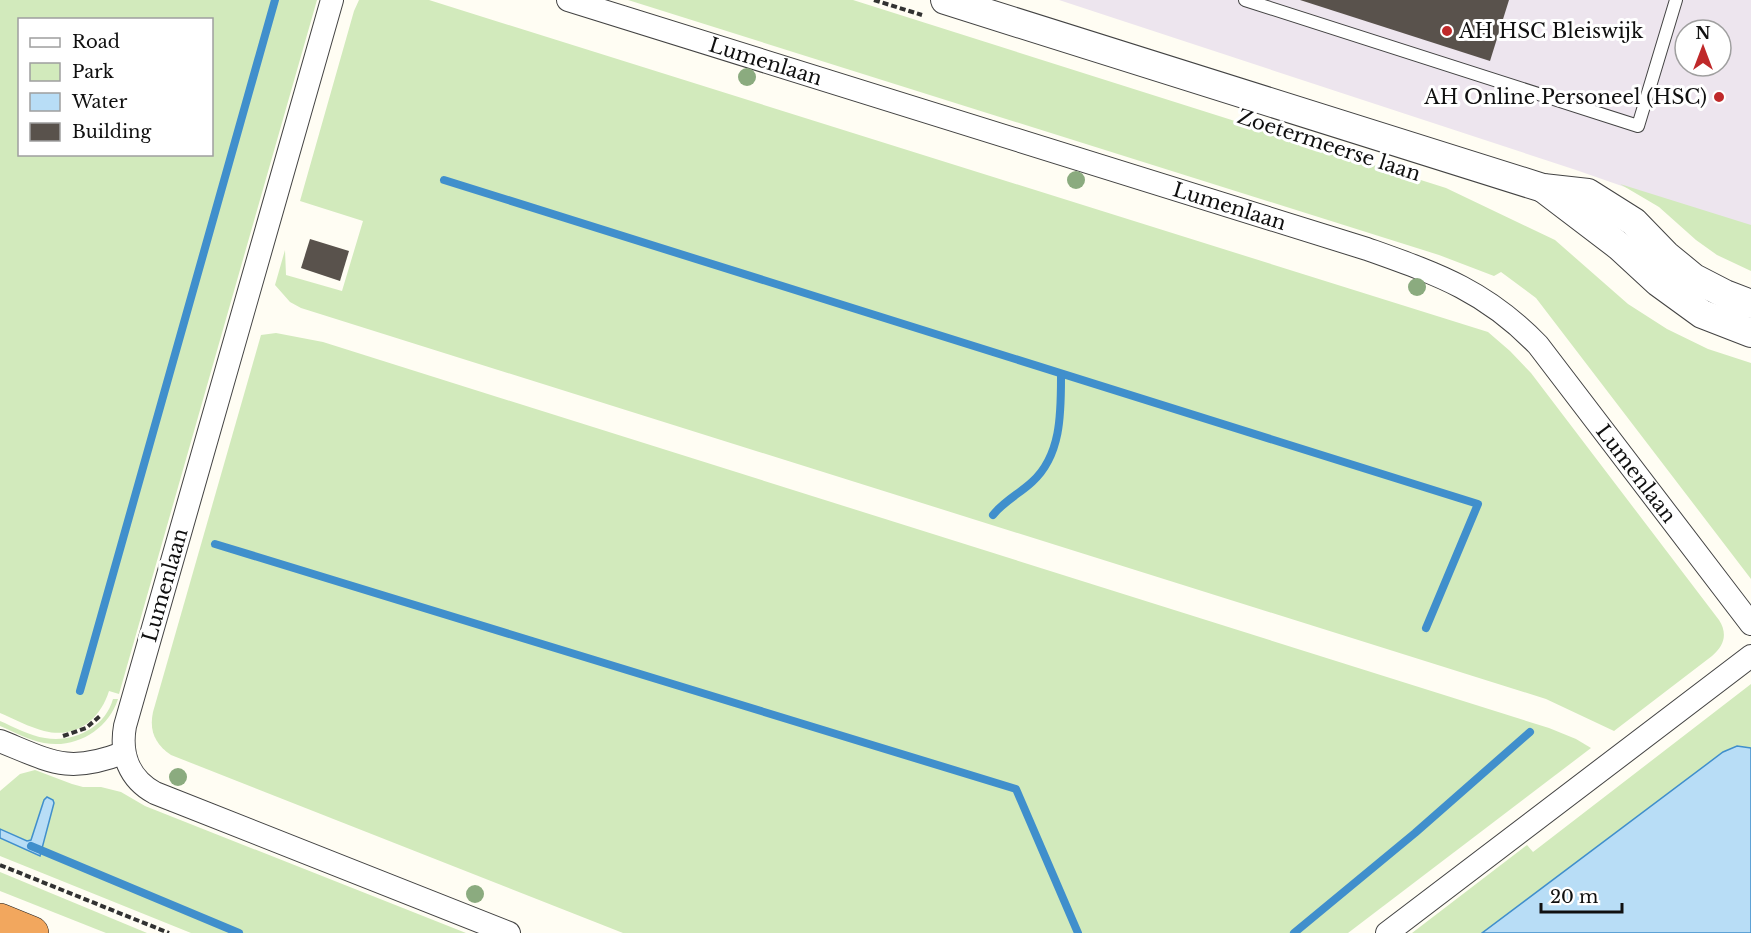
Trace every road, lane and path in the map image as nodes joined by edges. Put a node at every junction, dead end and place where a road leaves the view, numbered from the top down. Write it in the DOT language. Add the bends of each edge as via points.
graph roads {
  1 [pos="332,0"];
  2 [pos="568,0"];
  3 [pos="874,0"];
  4 [pos="1245,0"];
  5 [pos="1676,0"];
  6 [pos="936,9"];
  7 [pos="1543,188"];
  8 [pos="1751,304"];
  9 [pos="1751,333"];
  10 [pos="1751,624"];
  11 [pos="1751,656"];
  12 [pos="132,700"];
  13 [pos="60,736"];
  14 [pos="0,741"];
  15 [pos="123,753"];
  16 [pos="0,865"];
  17 [pos="0,920"];
  18 [pos="32,933"];
  19 [pos="169,933"];
  20 [pos="509,933"];
  21 [pos="1387,933"];
  1 -- 12 [label="street, Lumenlaan"];
  2 -- 10 [label="street, Lumenlaan" via="1367,249 1457,283 1507,315 1538,345"];
  3 -- 6 [label="path"];
  4 -- 5 [label="lane" via="1638,126"];
  6 -- 7 [label="street, Zoetermeerse laan"];
  7 -- 8 [label="street, Zoetermeerse laan" via="1588,193 1634,222 1694,278"];
  7 -- 9 [label="street, Zoetermeerse laan" via="1702,314"];
  11 -- 21 [label="street"];
  12 -- 13 [label="path" via="110,694 106,707 93,723 79,732"];
  12 -- 15 [label="street, Lumenlaan" via="122,738"];
  14 -- 15 [label="street" via="68,765 89,764"];
  15 -- 20 [label="street" via="137,780 155,793"];
  16 -- 19 [label="path"];
  17 -- 18 [label="highway"];
}
